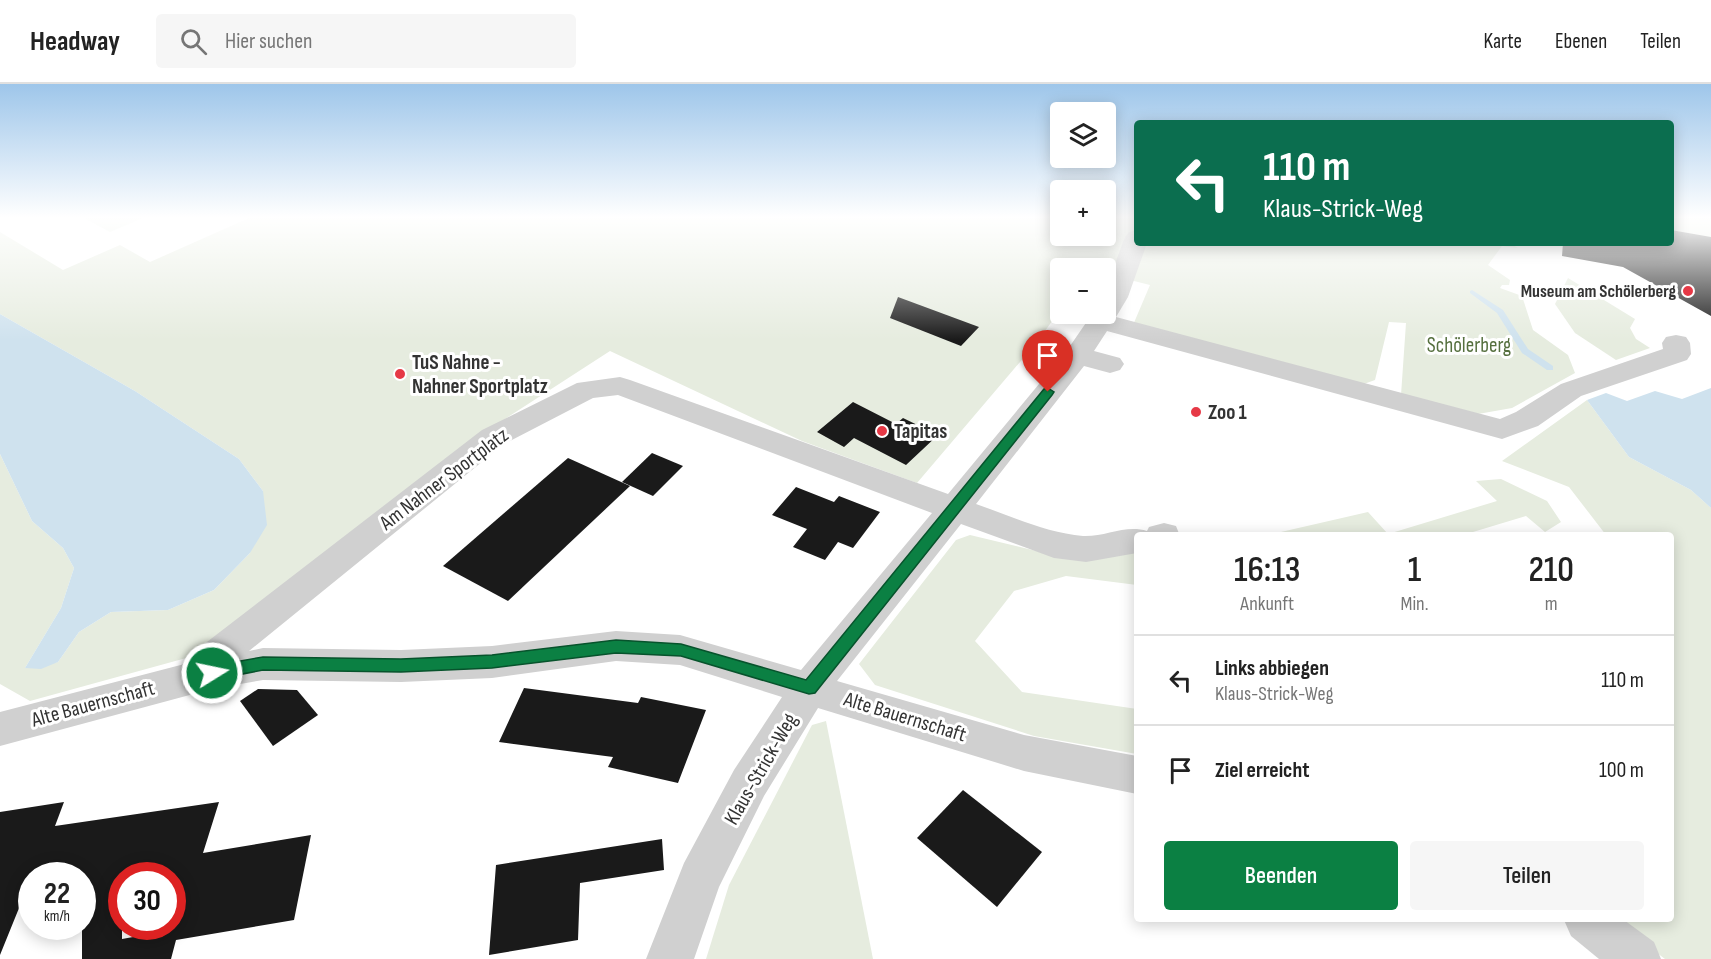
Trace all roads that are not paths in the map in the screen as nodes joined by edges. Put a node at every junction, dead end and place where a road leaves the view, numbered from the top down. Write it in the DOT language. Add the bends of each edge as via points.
graph roads {
  1 [pos="1129,259"];
  2 [pos="1116,294"];
  3 [pos="1116,319"];
  4 [pos="1099,324"];
  5 [pos="1676,343"];
  6 [pos="1078,355"];
  7 [pos="1110,364"];
  8 [pos="954,508"];
  9 [pos="1134,541"];
  10 [pos="212,673"];
  11 [pos="809,688"];
  12 [pos="0,729"];
  13 [pos="1134,774"];
  14 [pos="1590,922"];
  15 [pos="670,959"];
  16 [pos="1637,959"];
  1 -- 2 [label="street, Klaus-Strick-Weg"];
  3 -- 5 [label="street" via="1502,429 1527,419 1571,390 1677,354"];
  4 -- 6 [label="street, Klaus-Strick-Weg"];
  6 -- 7 [label="street"];
  6 -- 8 [label="street, Klaus-Strick-Weg"];
  8 -- 9 [label="street, Am Nahner Sportplatz" via="1054,545 1086,549"];
  8 -- 10 [label="street, Am Nahner Sportplatz" via="620,386 587,389 493,437 216,656"];
  8 -- 11 [label="street, Klaus-Strick-Weg"];
  10 -- 11 [label="street, Alte Bauernschaft" via="263,664 401,666 492,662 616,646 681,650"];
  10 -- 12 [label="street, Alte Bauernschaft"];
  11 -- 13 [label="street, Alte Bauernschaft" via="1024,753"];
  11 -- 15 [label="street, Klaus-Strick-Weg" via="749,783 700,879"];
  14 -- 16 [label="street"];
}
